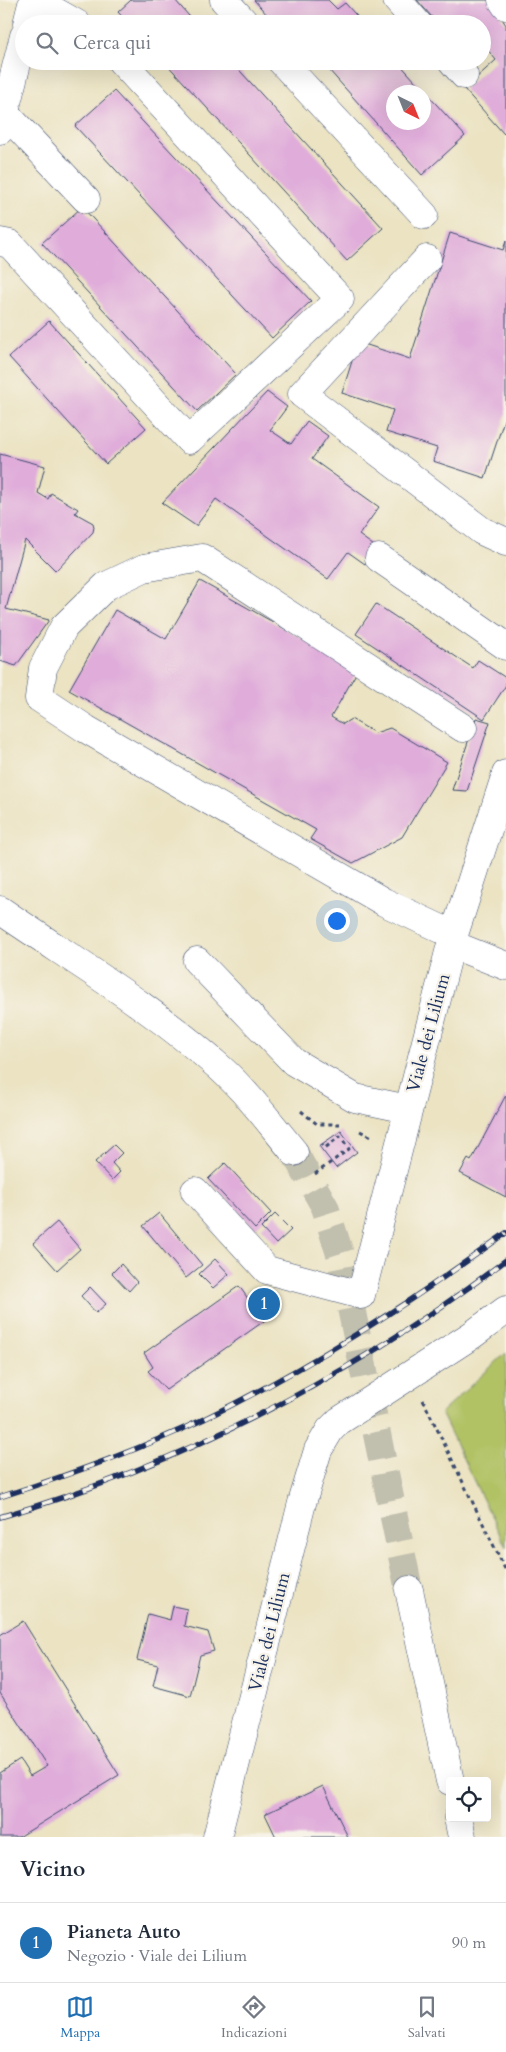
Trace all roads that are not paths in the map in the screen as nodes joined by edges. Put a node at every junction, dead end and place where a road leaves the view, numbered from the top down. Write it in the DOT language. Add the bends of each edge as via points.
graph roads {
  1 [pos="34,0"];
  2 [pos="224,0"];
  3 [pos="397,0"];
  4 [pos="502,0"];
  5 [pos="506,6"];
  6 [pos="30,15"];
  7 [pos="61,15"];
  8 [pos="238,15"];
  9 [pos="410,15"];
  10 [pos="15,70"];
  11 [pos="129,70"];
  12 [pos="289,70"];
  13 [pos="2,121"];
  14 [pos="86,200"];
  15 [pos="424,215"];
  16 [pos="0,242"];
  17 [pos="427,258"];
  18 [pos="506,542"];
  19 [pos="379,558"];
  20 [pos="506,646"];
  21 [pos="463,728"];
  22 [pos="506,774"];
  23 [pos="0,910"];
  24 [pos="452,940"];
  25 [pos="197,961"];
  26 [pos="506,966"];
  27 [pos="408,1110"];
  28 [pos="294,1152"];
  29 [pos="194,1191"];
  30 [pos="506,1310"];
  31 [pos="409,1590"];
  32 [pos="449,1777"];
  33 [pos="459,1822"];
  34 [pos="217,1837"];
  35 [pos="462,1837"];
  1 -- 6 [label="street"];
  1 -- 7 [label="street"];
  2 -- 8 [label="street"];
  3 -- 9 [label="street"];
  4 -- 5 [label="street"];
  10 -- 13 [label="street"];
  11 -- 16 [label="street" via="340,300 189,440 10,244"];
  12 -- 15 [label="street"];
  13 -- 14 [label="street"];
  17 -- 18 [label="street" via="302,394 482,531"];
  19 -- 20 [label="street"];
  21 -- 24 [label="street" via="202,558 144,568 106,586 64,627 43,668 40,698 86,729"];
  22 -- 24 [label="street, Viale dei Lilium"];
  23 -- 28 [label="street" via="136,1000 219,1068"];
  24 -- 26 [label="street"];
  24 -- 27 [label="street, Viale dei Lilium"];
  25 -- 27 [label="street" via="294,1062 355,1098"];
  27 -- 29 [label="street, Viale dei Lilium" via="361,1295 267,1270"];
  30 -- 34 [label="street, Viale dei Lilium" via="349,1413 330,1430 318,1450"];
  31 -- 32 [label="street"];
  33 -- 35 [label="street"];
}
